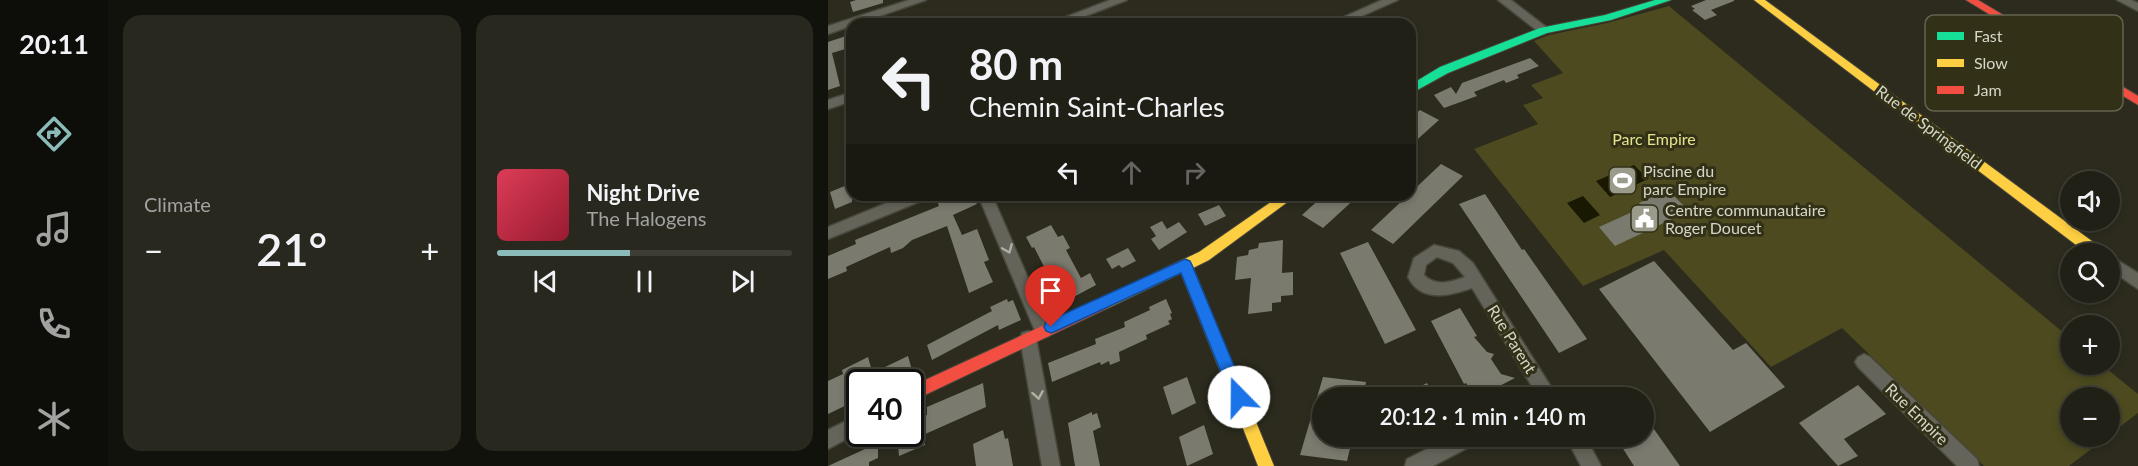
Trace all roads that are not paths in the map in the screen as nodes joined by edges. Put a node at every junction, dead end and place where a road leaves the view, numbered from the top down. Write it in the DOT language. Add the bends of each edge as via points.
graph roads {
  1 [pos="920,0"];
  2 [pos="1121,0"];
  3 [pos="1392,0"];
  4 [pos="1504,0"];
  5 [pos="1666,0"];
  6 [pos="1759,0"];
  7 [pos="1971,0"];
  8 [pos="2123,0"];
  9 [pos="2138,8"];
  10 [pos="1996,15"];
  11 [pos="865,18"];
  12 [pos="1071,18"];
  13 [pos="1348,18"];
  14 [pos="846,24"];
  15 [pos="828,30"];
  16 [pos="1544,30"];
  17 [pos="1416,86"];
  18 [pos="2123,92"];
  19 [pos="846,98"];
  20 [pos="2138,101"];
  21 [pos="828,105"];
  22 [pos="906,201"];
  23 [pos="987,201"];
  24 [pos="1282,201"];
  25 [pos="828,233"];
  26 [pos="2084,243"];
  27 [pos="1185,265"];
  28 [pos="2120,269"];
  29 [pos="1475,280"];
  30 [pos="2138,282"];
  31 [pos="1035,334"];
  32 [pos="1864,362"];
  33 [pos="1542,387"];
  34 [pos="924,388"];
  35 [pos="846,430"];
  36 [pos="828,440"];
  37 [pos="1451,447"];
  38 [pos="1581,447"];
  39 [pos="1051,466"];
  40 [pos="1266,466"];
  41 [pos="1414,466"];
  42 [pos="1592,466"];
  43 [pos="1970,466"];
  1 -- 11 [label="street"];
  2 -- 12 [label="street"];
  3 -- 13 [label="street"];
  4 -- 16 [label="street"];
  5 -- 16 [label="street" via="1607,18"];
  6 -- 26 [label="street, Rue de Springfield"];
  7 -- 10 [label="street"];
  8 -- 9 [label="street"];
  14 -- 15 [label="street"];
  16 -- 17 [label="street" via="1444,70"];
  18 -- 20 [label="street"];
  19 -- 21 [label="street"];
  22 -- 25 [label="street"];
  23 -- 31 [label="street, one-way"];
  24 -- 27 [label="street"];
  27 -- 31 [label="street"];
  27 -- 40 [label="street"];
  28 -- 30 [label="street"];
  29 -- 33 [label="street, Rue Parent"];
  31 -- 34 [label="street"];
  31 -- 39 [label="street, one-way"];
  32 -- 43 [label="street, Rue Empire"];
  35 -- 36 [label="street"];
  37 -- 41 [label="street"];
  38 -- 42 [label="street"];
}
